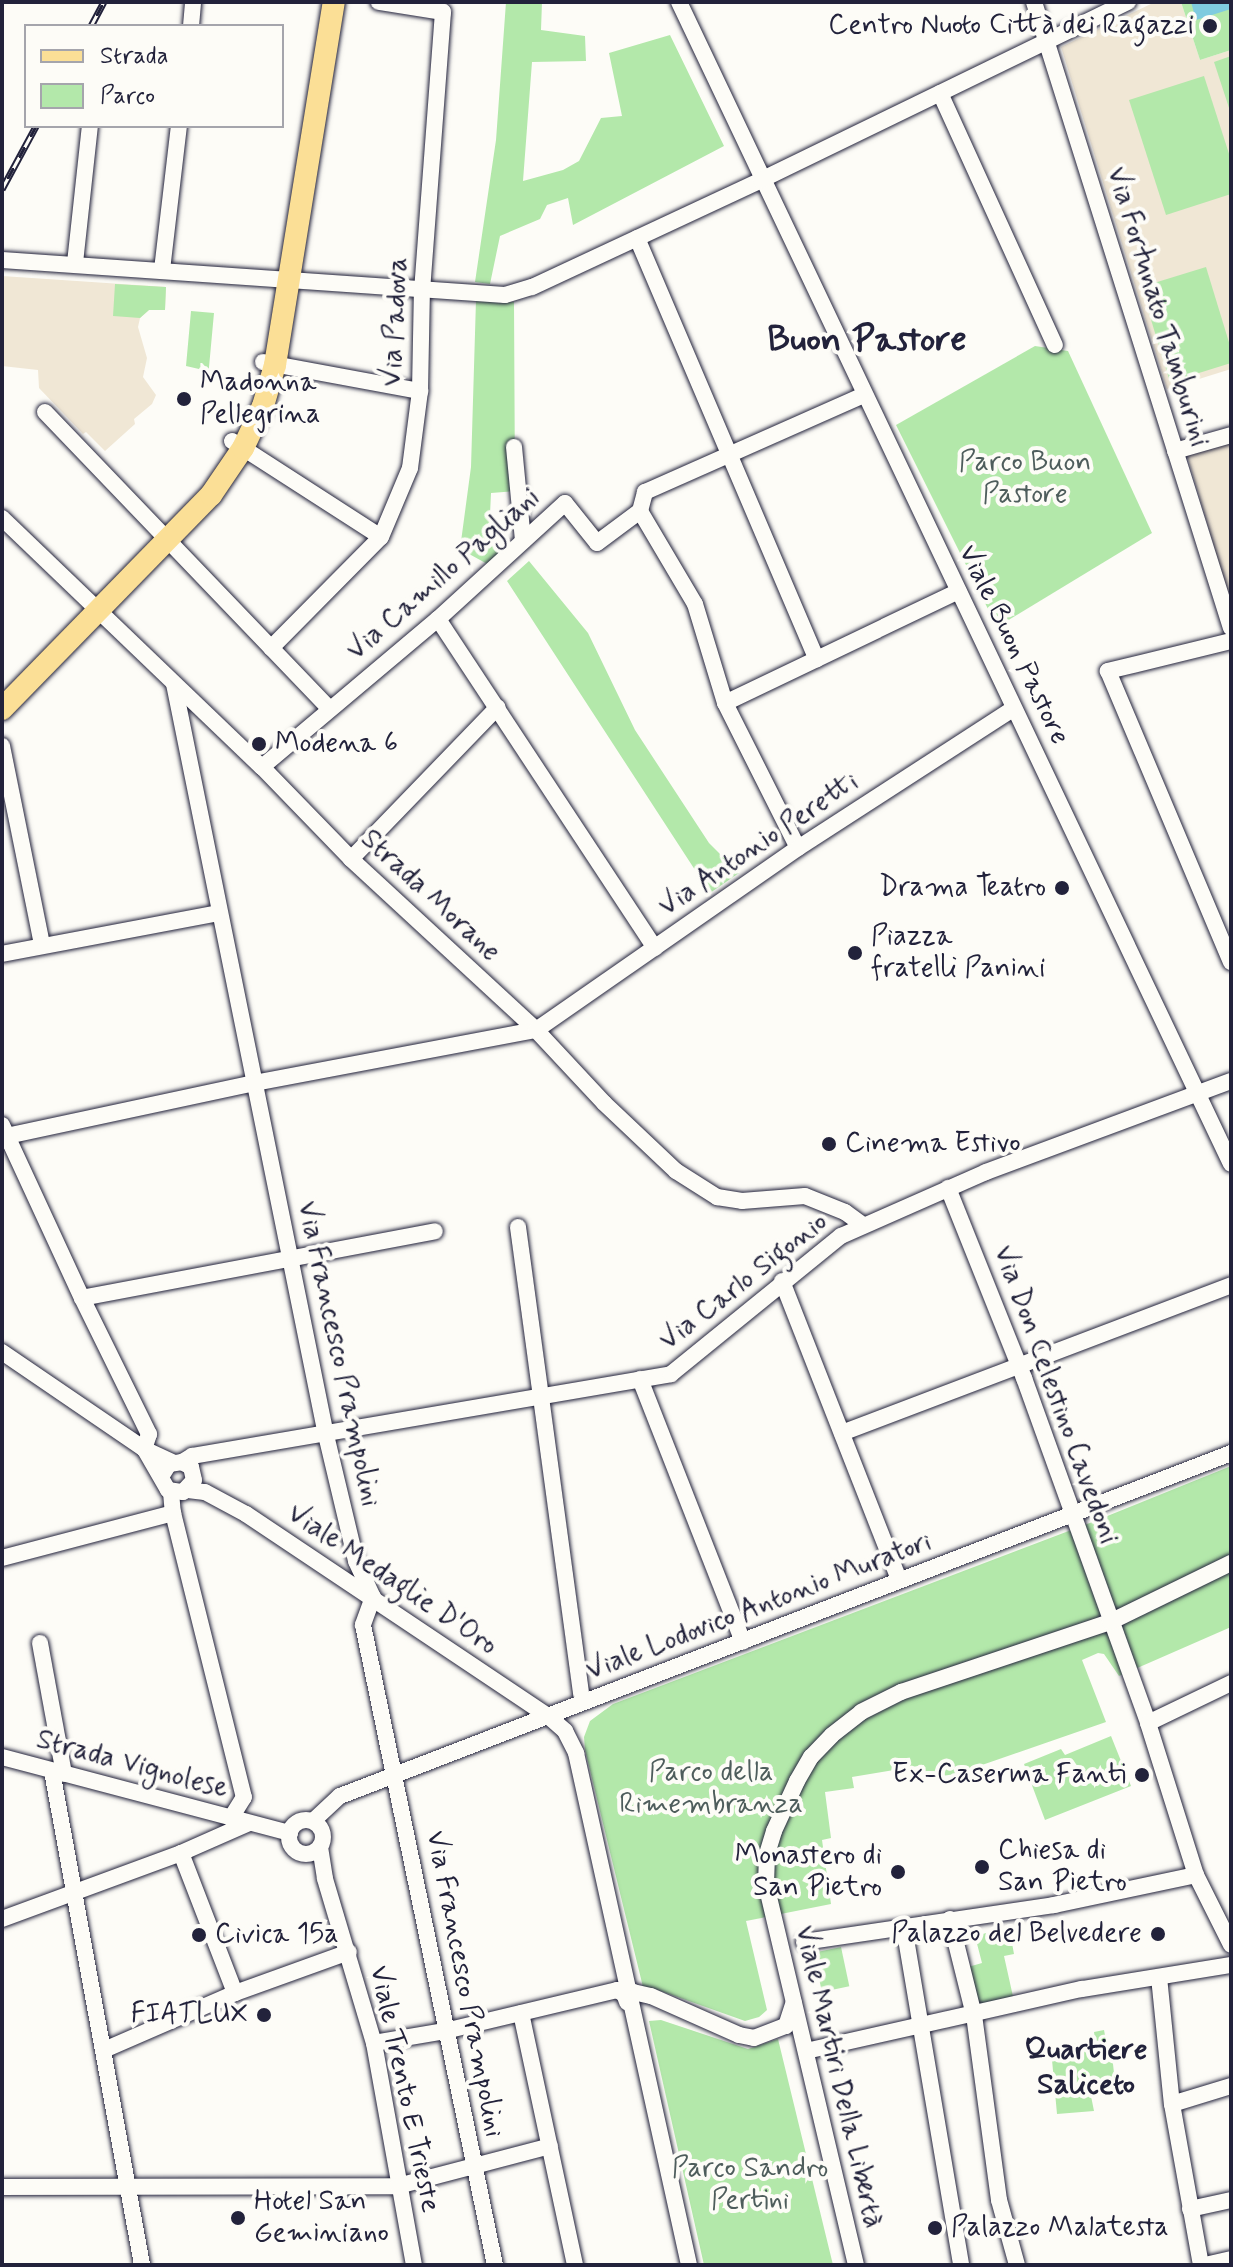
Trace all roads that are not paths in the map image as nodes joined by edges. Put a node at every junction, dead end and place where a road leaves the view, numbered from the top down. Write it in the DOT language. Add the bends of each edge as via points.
graph roads {
  1 [pos="193,2"];
  2 [pos="319,2"];
  3 [pos="334,2"];
  4 [pos="379,2"];
  5 [pos="679,2"];
  6 [pos="1034,2"];
  7 [pos="1128,2"];
  8 [pos="191,24"];
  9 [pos="1046,42"];
  10 [pos="940,93"];
  11 [pos="90,128"];
  12 [pos="179,128"];
  13 [pos="761,180"];
  14 [pos="637,238"];
  15 [pos="2,260"];
  16 [pos="75,263"];
  17 [pos="162,270"];
  18 [pos="284,281"];
  19 [pos="422,291"];
  20 [pos="1055,345"];
  21 [pos="269,363"];
  22 [pos="420,391"];
  23 [pos="864,395"];
  24 [pos="45,412"];
  25 [pos="1231,435"];
  26 [pos="238,444"];
  27 [pos="514,447"];
  28 [pos="1175,451"];
  29 [pos="731,454"];
  30 [pos="640,511"];
  31 [pos="2,518"];
  32 [pos="162,536"];
  33 [pos="381,537"];
  34 [pos="523,541"];
  35 [pos="959,591"];
  36 [pos="94,606"];
  37 [pos="438,619"];
  38 [pos="1231,628"];
  39 [pos="1231,641"];
  40 [pos="271,648"];
  41 [pos="817,659"];
  42 [pos="174,684"];
  43 [pos="2,689"];
  44 [pos="725,703"];
  45 [pos="498,707"];
  46 [pos="329,708"];
  47 [pos="1014,708"];
  48 [pos="2,709"];
  49 [pos="2,746"];
  50 [pos="262,767"];
  51 [pos="798,848"];
  52 [pos="351,859"];
  53 [pos="218,913"];
  54 [pos="42,945"];
  55 [pos="655,948"];
  56 [pos="2,954"];
  57 [pos="1231,962"];
  58 [pos="536,1030"];
  59 [pos="1231,1081"];
  60 [pos="255,1083"];
  61 [pos="1199,1094"];
  62 [pos="4,1134"];
  63 [pos="1231,1164"];
  64 [pos="948,1188"];
  65 [pos="863,1225"];
  66 [pos="518,1227"];
  67 [pos="435,1231"];
  68 [pos="291,1260"];
  69 [pos="782,1281"];
  70 [pos="1231,1285"];
  71 [pos="82,1298"];
  72 [pos="2,1352"];
  73 [pos="1019,1364"];
  74 [pos="640,1379"];
  75 [pos="539,1395"];
  76 [pos="842,1433"];
  77 [pos="326,1435"];
  78 [pos="144,1449"];
  79 [pos="1231,1453"];
  80 [pos="183,1478"];
  81 [pos="173,1513"];
  82 [pos="1074,1516"];
  83 [pos="2,1558"];
  84 [pos="1231,1563"];
  85 [pos="899,1579"];
  86 [pos="373,1597"];
  87 [pos="1110,1622"];
  88 [pos="743,1642"];
  89 [pos="40,1643"];
  90 [pos="1231,1683"];
  91 [pos="581,1694"];
  92 [pos="548,1716"];
  93 [pos="1148,1723"];
  94 [pos="2,1757"];
  95 [pos="58,1773"];
  96 [pos="396,1774"];
  97 [pos="231,1818"];
  98 [pos="313,1821"];
  99 [pos="249,1823"];
  100 [pos="290,1833"];
  101 [pos="320,1847"];
  102 [pos="181,1853"];
  103 [pos="301,1853"];
  104 [pos="1196,1875"];
  105 [pos="325,1879"];
  106 [pos="75,1892"];
  107 [pos="2,1919"];
  108 [pos="950,1919"];
  109 [pos="904,1927"];
  110 [pos="804,1942"];
  111 [pos="1231,1945"];
  112 [pos="349,1952"];
  113 [pos="1231,1965"];
  114 [pos="1159,1977"];
  115 [pos="235,1993"];
  116 [pos="626,2000"];
  117 [pos="794,2001"];
  118 [pos="521,2013"];
  119 [pos="974,2015"];
  120 [pos="921,2027"];
  121 [pos="445,2031"];
  122 [pos="374,2043"];
  123 [pos="104,2050"];
  124 [pos="806,2051"];
  125 [pos="1231,2086"];
  126 [pos="1172,2104"];
  127 [pos="550,2146"];
  128 [pos="474,2164"];
  129 [pos="398,2186"];
  130 [pos="2,2187"];
  131 [pos="129,2188"];
  132 [pos="1231,2200"];
  133 [pos="1190,2209"];
  134 [pos="1231,2259"];
  135 [pos="142,2265"];
  136 [pos="414,2265"];
  137 [pos="495,2265"];
  138 [pos="575,2265"];
  139 [pos="689,2265"];
  140 [pos="856,2265"];
  141 [pos="961,2265"];
  142 [pos="1017,2265"];
  143 [pos="1203,2265"];
  1 -- 8 [label="street"];
  2 -- 18 [label="main road"];
  3 -- 18 [label="main road"];
  4 -- 19 [label="street, Via Padova" via="443,12"];
  5 -- 13 [label="street, Viale Buon Pastore"];
  6 -- 9 [label="street, Via Fortunato Tamburini"];
  7 -- 9 [label="street"];
  9 -- 10 [label="street"];
  9 -- 28 [label="street, Via Fortunato Tamburini"];
  10 -- 13 [label="street"];
  10 -- 20 [label="street"];
  11 -- 16 [label="street"];
  12 -- 17 [label="street"];
  13 -- 14 [label="street"];
  13 -- 23 [label="street, Viale Buon Pastore"];
  14 -- 19 [label="street" via="505,295"];
  14 -- 29 [label="street"];
  15 -- 16 [label="street"];
  16 -- 17 [label="street"];
  17 -- 18 [label="street"];
  18 -- 19 [label="street"];
  18 -- 21 [label="main road"];
  19 -- 22 [label="street, Via Padova"];
  21 -- 22 [label="street"];
  21 -- 26 [label="main road"];
  22 -- 33 [label="street, Via Padova" via="410,468"];
  23 -- 29 [label="street, Via Camillo Pagliani"];
  23 -- 35 [label="street, Viale Buon Pastore"];
  24 -- 32 [label="street"];
  25 -- 28 [label="street"];
  26 -- 32 [label="main road"];
  26 -- 33 [label="street"];
  27 -- 34 [label="street"];
  28 -- 38 [label="street, Via Fortunato Tamburini"];
  29 -- 30 [label="street, Via Camillo Pagliani" via="645,492"];
  29 -- 41 [label="street"];
  30 -- 34 [label="street, Via Camillo Pagliani" via="597,543 565,503"];
  30 -- 44 [label="street" via="695,604"];
  31 -- 36 [label="street, Strada Morane"];
  32 -- 36 [label="main road"];
  32 -- 40 [label="street"];
  33 -- 40 [label="street, Via Padova"];
  34 -- 37 [label="street, Via Camillo Pagliani"];
  35 -- 41 [label="street"];
  35 -- 47 [label="street, Viale Buon Pastore"];
  36 -- 42 [label="street, Strada Morane"];
  36 -- 43 [label="main road"];
  36 -- 48 [label="main road"];
  37 -- 45 [label="street"];
  37 -- 46 [label="street, Via Camillo Pagliani"];
  39 -- 57 [label="street" via="1108,671"];
  40 -- 46 [label="street"];
  41 -- 44 [label="street"];
  42 -- 50 [label="street, Strada Morane"];
  42 -- 53 [label="street, Via Francesco Prampolini"];
  44 -- 51 [label="street"];
  45 -- 52 [label="street"];
  45 -- 55 [label="street"];
  46 -- 50 [label="street, Via Camillo Pagliani"];
  47 -- 51 [label="street, Via Antonio Peretti"];
  47 -- 61 [label="street, Viale Buon Pastore"];
  49 -- 54 [label="street"];
  50 -- 52 [label="street, Strada Morane"];
  51 -- 55 [label="street, Via Antonio Peretti"];
  52 -- 58 [label="street, Strada Morane"];
  53 -- 54 [label="street"];
  53 -- 60 [label="street, Via Francesco Prampolini"];
  54 -- 56 [label="street"];
  55 -- 58 [label="street, Via Antonio Peretti"];
  58 -- 60 [label="street"];
  58 -- 65 [label="street, Strada Morane" via="621,1120 704,1190 742,1201 805,1196"];
  59 -- 61 [label="street, Via Carlo Sigonio"];
  60 -- 62 [label="street"];
  60 -- 68 [label="street, Via Francesco Prampolini"];
  61 -- 63 [label="street, Viale Buon Pastore"];
  61 -- 64 [label="street, Via Carlo Sigonio"];
  62 -- 71 [label="street"];
  64 -- 65 [label="street, Via Carlo Sigonio"];
  64 -- 73 [label="street, Via Don Celestino Cavedoni"];
  65 -- 69 [label="street, Via Carlo Sigonio" via="821,1249"];
  66 -- 75 [label="street"];
  67 -- 68 [label="street"];
  68 -- 71 [label="street"];
  68 -- 77 [label="street, Via Francesco Prampolini"];
  69 -- 74 [label="street, Via Carlo Sigonio" via="671,1374"];
  69 -- 76 [label="street"];
  70 -- 73 [label="street"];
  71 -- 78 [label="street" via="149,1434"];
  72 -- 78 [label="street, Viale Medaglie D'Oro"];
  73 -- 76 [label="street"];
  73 -- 82 [label="street, Via Don Celestino Cavedoni"];
  74 -- 75 [label="street, Via Carlo Sigonio"];
  74 -- 88 [label="street"];
  75 -- 77 [label="street, Via Carlo Sigonio"];
  75 -- 91 [label="street"];
  76 -- 85 [label="street"];
  77 -- 80 [label="street, Via Carlo Sigonio" via="219,1452"];
  77 -- 86 [label="street, Via Francesco Prampolini" via="356,1561"];
  78 -- 80 [label="street, Viale Medaglie D'Oro"];
  79 -- 82 [label="street, Viale Lodovico Antonio Muratori"];
  80 -- 81 [label="street"];
  80 -- 86 [label="street, Viale Medaglie D'Oro"];
  81 -- 83 [label="street"];
  81 -- 97 [label="street" via="244,1797"];
  82 -- 85 [label="street, Viale Lodovico Antonio Muratori"];
  82 -- 87 [label="street, Via Don Celestino Cavedoni"];
  84 -- 87 [label="street"];
  85 -- 88 [label="street, Viale Lodovico Antonio Muratori"];
  86 -- 92 [label="street, Viale Medaglie D'Oro"];
  86 -- 96 [label="street, Via Francesco Prampolini" via="363,1625"];
  87 -- 93 [label="street, Via Don Celestino Cavedoni"];
  87 -- 117 [label="street, Viale Martiri Della Libertà" via="901,1692 861,1712 811,1757 767,1854 769,1904"];
  88 -- 92 [label="street, Viale Lodovico Antonio Muratori"];
  89 -- 95 [label="street"];
  90 -- 93 [label="street"];
  92 -- 96 [label="street, Viale Lodovico Antonio Muratori"];
  92 -- 116 [label="street, Viale Medaglie D'Oro" via="565,1731 576,1753"];
  93 -- 104 [label="street, Via Don Celestino Cavedoni"];
  94 -- 95 [label="street, Strada Vignolese"];
  95 -- 97 [label="street, Strada Vignolese"];
  95 -- 106 [label="street"];
  96 -- 98 [label="street, Viale Lodovico Antonio Muratori" via="340,1796"];
  96 -- 121 [label="street, Via Francesco Prampolini"];
  97 -- 99 [label="street, Strada Vignolese"];
  98 -- 100 [label="street, Viale Lodovico Antonio Muratori" via="298,1822"];
  98 -- 101 [label="street" via="323,1832"];
  99 -- 100 [label="street"];
  99 -- 102 [label="street"];
  100 -- 103 [label="street" via="290,1843"];
  101 -- 103 [label="street"];
  101 -- 105 [label="street, Viale Trento E Trieste"];
  102 -- 106 [label="street"];
  102 -- 115 [label="street"];
  103 -- 105 [label="street, Viale Trento E Trieste"];
  104 -- 108 [label="street" via="1054,1905"];
  104 -- 111 [label="street, Via Don Celestino Cavedoni"];
  105 -- 112 [label="street, Viale Trento E Trieste"];
  106 -- 107 [label="street"];
  106 -- 123 [label="street"];
  108 -- 109 [label="street"];
  108 -- 119 [label="street"];
  109 -- 110 [label="street"];
  109 -- 120 [label="street"];
  112 -- 115 [label="street"];
  112 -- 122 [label="street, Viale Trento E Trieste"];
  113 -- 114 [label="street"];
  114 -- 119 [label="street"];
  114 -- 126 [label="street"];
  115 -- 123 [label="street"];
  116 -- 117 [label="street" via="633,1992 651,1996 754,2038 786,2026"];
  116 -- 118 [label="street"];
  116 -- 139 [label="street, Viale Medaglie D'Oro"];
  117 -- 124 [label="street, Viale Martiri Della Libertà"];
  118 -- 121 [label="street"];
  118 -- 127 [label="street"];
  119 -- 120 [label="street"];
  119 -- 142 [label="street" via="999,2200"];
  120 -- 124 [label="street"];
  120 -- 141 [label="street"];
  121 -- 122 [label="street"];
  121 -- 128 [label="street, Via Francesco Prampolini"];
  122 -- 129 [label="street, Viale Trento E Trieste"];
  123 -- 131 [label="street"];
  124 -- 140 [label="street, Viale Martiri Della Libertà"];
  125 -- 126 [label="street"];
  126 -- 133 [label="street"];
  127 -- 128 [label="street"];
  127 -- 138 [label="street"];
  128 -- 129 [label="street"];
  128 -- 137 [label="street, Via Francesco Prampolini"];
  129 -- 131 [label="street"];
  129 -- 136 [label="street, Viale Trento E Trieste"];
  130 -- 131 [label="street"];
  131 -- 135 [label="street"];
  132 -- 133 [label="street"];
  133 -- 143 [label="street"];
  134 -- 143 [label="street"];
}
